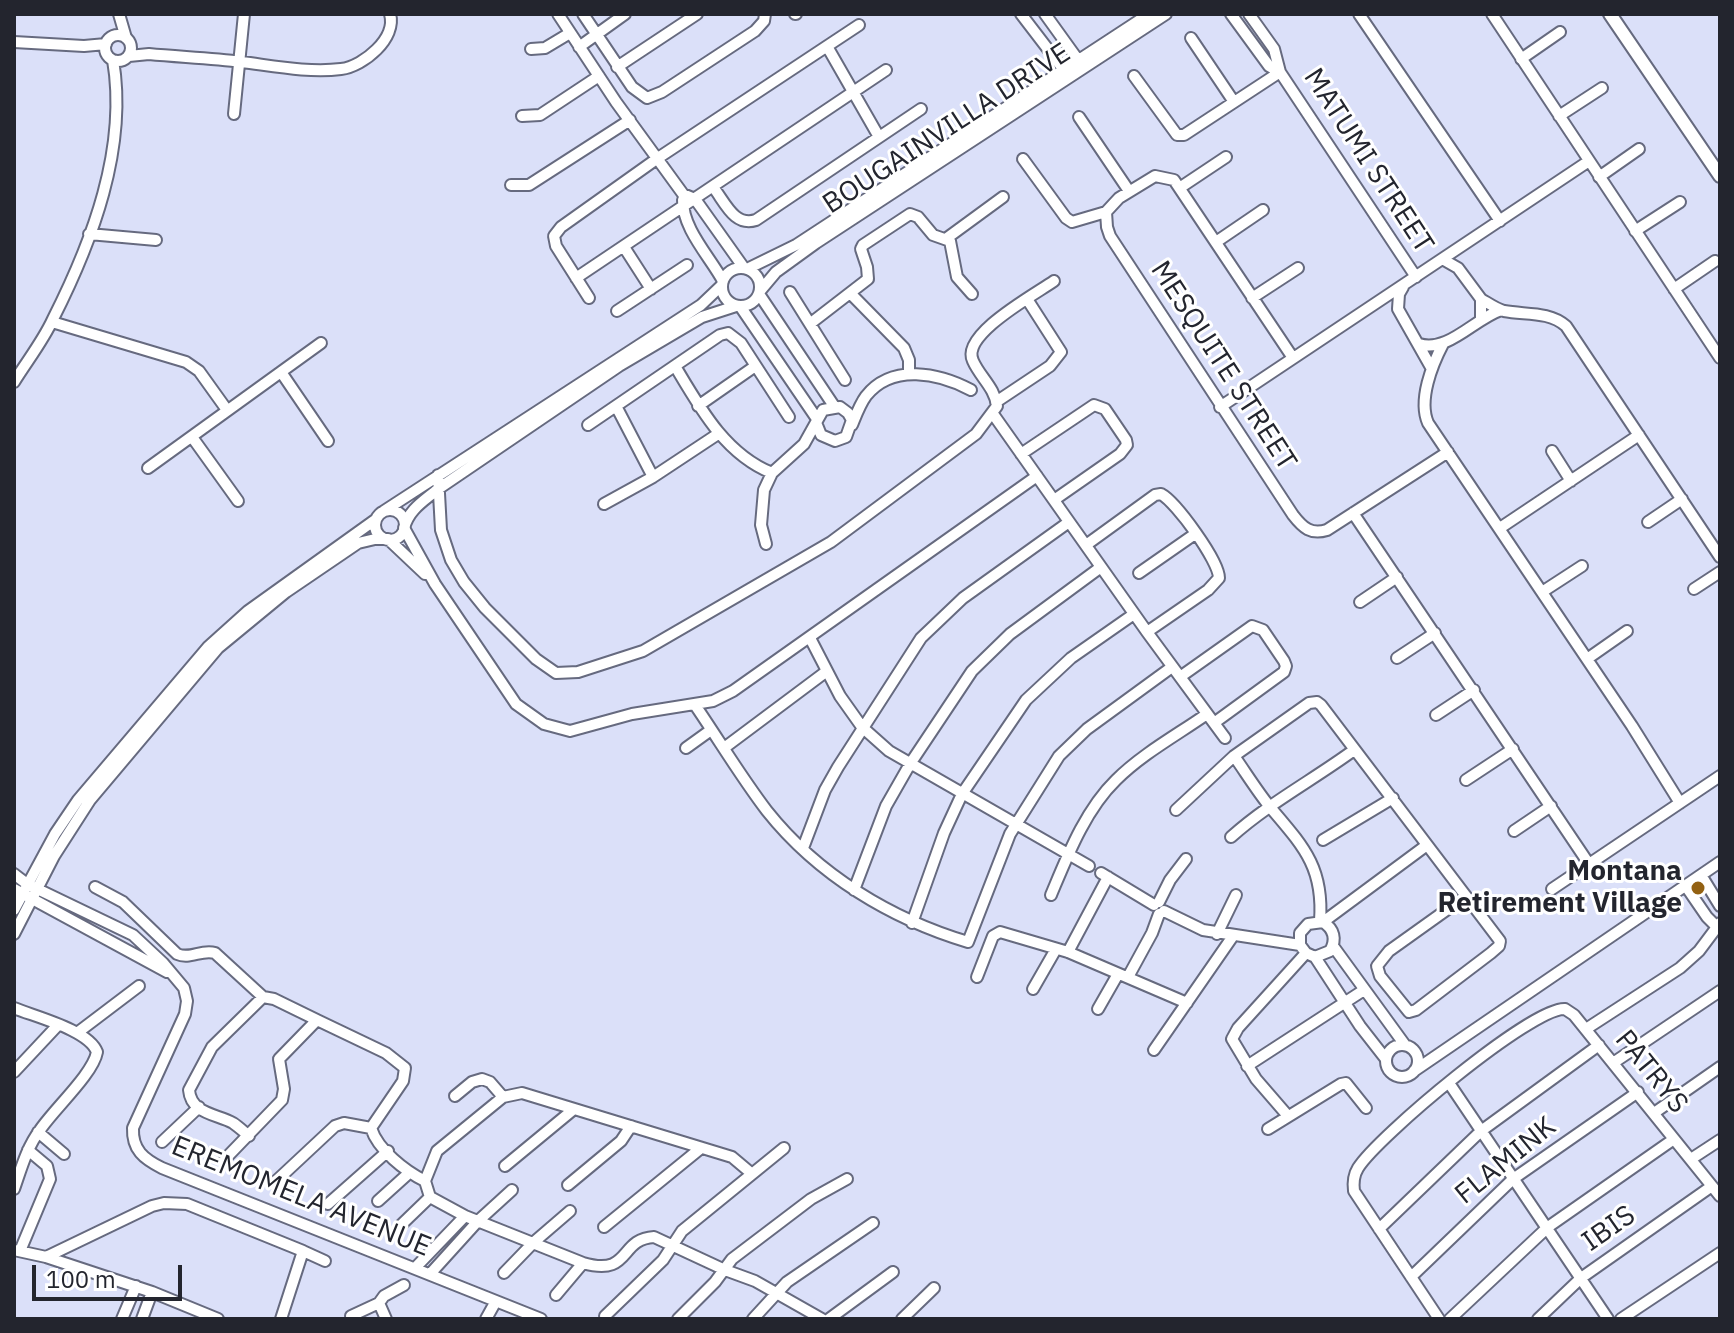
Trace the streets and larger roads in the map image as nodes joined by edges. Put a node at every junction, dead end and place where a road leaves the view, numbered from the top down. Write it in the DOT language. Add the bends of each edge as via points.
graph roads {
  1 [pos="118,14"];
  2 [pos="244,14"];
  3 [pos="390,14"];
  4 [pos="558,14"];
  5 [pos="583,14"];
  6 [pos="625,14"];
  7 [pos="697,14"];
  8 [pos="765,14"];
  9 [pos="1021,14"];
  10 [pos="1045,14"];
  11 [pos="1149,14"];
  12 [pos="1166,14"];
  13 [pos="1231,14"];
  14 [pos="1249,14"];
  15 [pos="1359,14"];
  16 [pos="1492,14"];
  17 [pos="1610,14"];
  18 [pos="859,25"];
  19 [pos="1560,32"];
  20 [pos="570,33"];
  21 [pos="596,34"];
  22 [pos="1191,38"];
  23 [pos="129,41"];
  24 [pos="14,42"];
  25 [pos="579,47"];
  26 [pos="828,48"];
  27 [pos="531,49"];
  28 [pos="115,52"];
  29 [pos="149,54"];
  30 [pos="1521,59"];
  31 [pos="238,61"];
  32 [pos="1082,65"];
  33 [pos="617,67"];
  34 [pos="886,70"];
  35 [pos="1280,72"];
  36 [pos="1068,74"];
  37 [pos="599,76"];
  38 [pos="1134,76"];
  39 [pos="1602,88"];
  40 [pos="853,92"];
  41 [pos="1234,102"];
  42 [pos="921,109"];
  43 [pos="234,114"];
  44 [pos="522,116"];
  45 [pos="1559,116"];
  46 [pos="1079,117"];
  47 [pos="630,120"];
  48 [pos="879,137"];
  49 [pos="1639,149"];
  50 [pos="1226,157"];
  51 [pos="658,158"];
  52 [pos="1023,159"];
  53 [pos="1589,161"];
  54 [pos="1720,176"];
  55 [pos="1599,177"];
  56 [pos="511,185"];
  57 [pos="713,187"];
  58 [pos="1181,187"];
  59 [pos="1129,191"];
  60 [pos="683,194"];
  61 [pos="1003,197"];
  62 [pos="695,199"];
  63 [pos="1680,202"];
  64 [pos="683,207"];
  65 [pos="1263,210"];
  66 [pos="1106,212"];
  67 [pos="1500,221"];
  68 [pos="1635,231"];
  69 [pos="89,234"];
  70 [pos="947,238"];
  71 [pos="156,240"];
  72 [pos="1216,242"];
  73 [pos="624,247"];
  74 [pos="1459,250"];
  75 [pos="1444,260"];
  76 [pos="1715,261"];
  77 [pos="687,265"];
  78 [pos="1298,268"];
  79 [pos="746,269"];
  80 [pos="1462,272"];
  81 [pos="1416,277"];
  82 [pos="576,278"];
  83 [pos="1054,281"];
  84 [pos="723,283"];
  85 [pos="1404,285"];
  86 [pos="651,289"];
  87 [pos="1674,289"];
  88 [pos="760,292"];
  89 [pos="790,292"];
  90 [pos="851,294"];
  91 [pos="972,294"];
  92 [pos="589,298"];
  93 [pos="1252,298"];
  94 [pos="1027,299"];
  95 [pos="1481,299"];
  96 [pos="1376,304"];
  97 [pos="738,306"];
  98 [pos="1501,310"];
  99 [pos="617,311"];
  100 [pos="1401,315"];
  101 [pos="1481,319"];
  102 [pos="52,322"];
  103 [pos="811,323"];
  104 [pos="321,343"];
  105 [pos="1716,343"];
  106 [pos="1419,344"];
  107 [pos="1443,344"];
  108 [pos="1293,358"];
  109 [pos="1720,358"];
  110 [pos="675,366"];
  111 [pos="754,367"];
  112 [pos="1432,369"];
  113 [pos="281,372"];
  114 [pos="909,374"];
  115 [pos="845,380"];
  116 [pos="14,382"];
  117 [pos="971,390"];
  118 [pos="863,399"];
  119 [pos="996,402"];
  120 [pos="616,406"];
  121 [pos="698,406"];
  122 [pos="837,407"];
  123 [pos="1220,407"];
  124 [pos="227,410"];
  125 [pos="993,414"];
  126 [pos="789,417"];
  127 [pos="817,422"];
  128 [pos="588,425"];
  129 [pos="852,426"];
  130 [pos="718,434"];
  131 [pos="1639,435"];
  132 [pos="192,437"];
  133 [pos="328,441"];
  134 [pos="830,441"];
  135 [pos="804,444"];
  136 [pos="1552,451"];
  137 [pos="1448,452"];
  138 [pos="1021,454"];
  139 [pos="148,468"];
  140 [pos="772,473"];
  141 [pos="438,475"];
  142 [pos="1037,476"];
  143 [pos="653,477"];
  144 [pos="1571,481"];
  145 [pos="438,489"];
  146 [pos="1682,499"];
  147 [pos="1054,500"];
  148 [pos="238,501"];
  149 [pos="604,504"];
  150 [pos="384,511"];
  151 [pos="1353,513"];
  152 [pos="375,520"];
  153 [pos="1069,522"];
  154 [pos="1648,522"];
  155 [pos="404,528"];
  156 [pos="1500,528"];
  157 [pos="1195,534"];
  158 [pos="388,539"];
  159 [pos="766,544"];
  160 [pos="1086,545"];
  161 [pos="1720,557"];
  162 [pos="1582,566"];
  163 [pos="1101,567"];
  164 [pos="1720,572"];
  165 [pos="1139,573"];
  166 [pos="1397,577"];
  167 [pos="435,584"];
  168 [pos="1694,589"];
  169 [pos="1542,592"];
  170 [pos="1360,602"];
  171 [pos="1134,614"];
  172 [pos="1627,631"];
  173 [pos="1147,632"];
  174 [pos="1435,633"];
  175 [pos="810,638"];
  176 [pos="1397,658"];
  177 [pos="1587,659"];
  178 [pos="199,664"];
  179 [pos="1172,667"];
  180 [pos="827,671"];
  181 [pos="1180,677"];
  182 [pos="1474,690"];
  183 [pos="695,705"];
  184 [pos="1436,715"];
  185 [pos="1210,718"];
  186 [pos="862,727"];
  187 [pos="711,730"];
  188 [pos="1225,738"];
  189 [pos="686,748"];
  190 [pos="724,748"];
  191 [pos="1513,749"];
  192 [pos="1354,750"];
  193 [pos="1234,756"];
  194 [pos="910,764"];
  195 [pos="1720,776"];
  196 [pos="1466,780"];
  197 [pos="962,794"];
  198 [pos="1393,798"];
  199 [pos="1680,803"];
  200 [pos="1269,804"];
  201 [pos="1551,806"];
  202 [pos="1176,810"];
  203 [pos="1015,824"];
  204 [pos="1514,831"];
  205 [pos="1231,837"];
  206 [pos="1323,840"];
  207 [pos="1427,845"];
  208 [pos="803,848"];
  209 [pos="1068,855"];
  210 [pos="1186,859"];
  211 [pos="1720,862"];
  212 [pos="1589,864"];
  213 [pos="1089,866"];
  214 [pos="14,874"];
  215 [pos="1701,875"];
  216 [pos="1685,885"];
  217 [pos="95,887"];
  218 [pos="1552,889"];
  219 [pos="27,890"];
  220 [pos="854,890"];
  221 [pos="1051,895"];
  222 [pos="1236,895"];
  223 [pos="1466,896"];
  224 [pos="1720,906"];
  225 [pos="1159,908"];
  226 [pos="14,910"];
  227 [pos="1322,922"];
  228 [pos="912,923"];
  229 [pos="1719,926"];
  230 [pos="14,934"];
  231 [pos="1217,934"];
  232 [pos="1233,936"];
  233 [pos="1333,946"];
  234 [pos="1056,949"];
  235 [pos="1068,952"];
  236 [pos="1307,952"];
  237 [pos="1123,976"];
  238 [pos="977,977"];
  239 [pos="139,986"];
  240 [pos="1033,989"];
  241 [pos="1364,990"];
  242 [pos="1720,991"];
  243 [pos="263,997"];
  244 [pos="1187,1003"];
  245 [pos="1345,1003"];
  246 [pos="14,1008"];
  247 [pos="1098,1009"];
  248 [pos="317,1020"];
  249 [pos="58,1025"];
  250 [pos="1586,1029"];
  251 [pos="77,1033"];
  252 [pos="1405,1045"];
  253 [pos="1599,1045"];
  254 [pos="1445,1049"];
  255 [pos="1154,1050"];
  256 [pos="1417,1055"];
  257 [pos="1385,1058"];
  258 [pos="1613,1063"];
  259 [pos="1247,1066"];
  260 [pos="1720,1067"];
  261 [pos="1414,1071"];
  262 [pos="14,1072"];
  263 [pos="1449,1083"];
  264 [pos="1638,1092"];
  265 [pos="455,1096"];
  266 [pos="503,1097"];
  267 [pos="199,1107"];
  268 [pos="1366,1108"];
  269 [pos="574,1109"];
  270 [pos="1654,1113"];
  271 [pos="1288,1116"];
  272 [pos="631,1126"];
  273 [pos="371,1128"];
  274 [pos="1268,1129"];
  275 [pos="1481,1131"];
  276 [pos="38,1132"];
  277 [pos="249,1136"];
  278 [pos="1674,1139"];
  279 [pos="1720,1140"];
  280 [pos="162,1142"];
  281 [pos="701,1148"];
  282 [pos="784,1148"];
  283 [pos="28,1150"];
  284 [pos="388,1151"];
  285 [pos="64,1154"];
  286 [pos="225,1159"];
  287 [pos="1691,1159"];
  288 [pos="505,1166"];
  289 [pos="409,1173"];
  290 [pos="751,1173"];
  291 [pos="847,1179"];
  292 [pos="1513,1179"];
  293 [pos="425,1181"];
  294 [pos="274,1183"];
  295 [pos="568,1185"];
  296 [pos="1712,1186"];
  297 [pos="14,1189"];
  298 [pos="512,1190"];
  299 [pos="1720,1196"];
  300 [pos="430,1197"];
  301 [pos="378,1201"];
  302 [pos="328,1204"];
  303 [pos="570,1211"];
  304 [pos="465,1216"];
  305 [pos="478,1221"];
  306 [pos="873,1223"];
  307 [pos="401,1225"];
  308 [pos="604,1227"];
  309 [pos="1548,1227"];
  310 [pos="1379,1229"];
  311 [pos="534,1242"];
  312 [pos="674,1246"];
  313 [pos="17,1251"];
  314 [pos="303,1251"];
  315 [pos="1720,1253"];
  316 [pos="46,1257"];
  317 [pos="325,1261"];
  318 [pos="583,1263"];
  319 [pos="415,1268"];
  320 [pos="725,1270"];
  321 [pos="893,1272"];
  322 [pos="504,1273"];
  323 [pos="430,1274"];
  324 [pos="1411,1277"];
  325 [pos="1581,1278"];
  326 [pos="404,1285"];
  327 [pos="136,1286"];
  328 [pos="934,1288"];
  329 [pos="152,1292"];
  330 [pos="777,1293"];
  331 [pos="556,1295"];
  332 [pos="496,1301"];
  333 [pos="379,1303"];
  334 [pos="351,1316"];
  335 [pos="605,1316"];
  336 [pos="122,1319"];
  337 [pos="142,1319"];
  338 [pos="218,1319"];
  339 [pos="281,1319"];
  340 [pos="386,1319"];
  341 [pos="486,1319"];
  342 [pos="541,1319"];
  343 [pos="678,1319"];
  344 [pos="753,1319"];
  345 [pos="822,1319"];
  346 [pos="829,1319"];
  347 [pos="902,1319"];
  348 [pos="1439,1319"];
  349 [pos="1450,1319"];
  350 [pos="1538,1319"];
  351 [pos="1608,1319"];
  352 [pos="1621,1319"];
  1 -- 23 [label="street"];
  1 -- 28 [label="street"];
  2 -- 31 [label="street"];
  3 -- 31 [label="street" via="386,39 350,67 293,68"];
  4 -- 20 [label="street"];
  5 -- 21 [label="street"];
  6 -- 21 [label="street"];
  7 -- 33 [label="street"];
  8 -- 33 [label="street" via="755,31 654,97 637,93"];
  9 -- 36 [label="street"];
  10 -- 32 [label="street"];
  11 -- 32 [label="street, BOUGAINVILLA DRIVE"];
  12 -- 32 [label="street, BOUGAINVILLA DRIVE"];
  13 -- 35 [label="street, MATUMI STREET" via="1269,66"];
  14 -- 35 [label="street, MATUMI STREET" via="1274,49"];
  15 -- 67 [label="street"];
  16 -- 30 [label="street"];
  17 -- 54 [label="street"];
  18 -- 26 [label="street"];
  19 -- 30 [label="street"];
  20 -- 25 [label="street"];
  20 -- 27 [label="street" via="545,48"];
  21 -- 25 [label="street"];
  21 -- 33 [label="street"];
  22 -- 41 [label="street"];
  23 -- 28 [label="street"];
  23 -- 28 [label="street" via="119,35"];
  23 -- 29 [label="street"];
  24 -- 28 [label="street"];
  25 -- 37 [label="street"];
  26 -- 40 [label="street"];
  26 -- 51 [label="street"];
  28 -- 29 [label="street"];
  28 -- 69 [label="street" via="117,120 111,162"];
  29 -- 31 [label="street"];
  30 -- 45 [label="street"];
  31 -- 43 [label="street"];
  32 -- 36 [label="street, BOUGAINVILLA DRIVE"];
  34 -- 40 [label="street"];
  35 -- 41 [label="street, MATUMI STREET"];
  35 -- 81 [label="street, MATUMI STREET"];
  36 -- 79 [label="street, BOUGAINVILLA DRIVE" via="796,245"];
  36 -- 88 [label="street, BOUGAINVILLA DRIVE" via="816,243 776,272"];
  37 -- 44 [label="street" via="540,115"];
  37 -- 47 [label="street"];
  38 -- 41 [label="street, MATUMI STREET" via="1177,135"];
  39 -- 45 [label="street"];
  40 -- 48 [label="street"];
  40 -- 57 [label="street"];
  42 -- 48 [label="street"];
  45 -- 53 [label="street"];
  46 -- 59 [label="street"];
  47 -- 51 [label="street"];
  47 -- 56 [label="street" via="529,185"];
  48 -- 57 [label="street" via="756,220 738,220"];
  49 -- 55 [label="street"];
  50 -- 58 [label="street"];
  51 -- 60 [label="street"];
  51 -- 82 [label="street" via="554,236"];
  52 -- 66 [label="street" via="1072,222"];
  53 -- 55 [label="street"];
  53 -- 67 [label="street"];
  55 -- 68 [label="street"];
  57 -- 62 [label="street"];
  58 -- 59 [label="street" via="1155,176"];
  58 -- 72 [label="street"];
  59 -- 66 [label="street"];
  60 -- 62 [label="street"];
  60 -- 64 [label="street"];
  61 -- 70 [label="street"];
  62 -- 64 [label="street"];
  62 -- 79 [label="street"];
  63 -- 68 [label="street"];
  64 -- 73 [label="street"];
  64 -- 84 [label="street"];
  65 -- 72 [label="street"];
  66 -- 123 [label="street, MESQUITE STREET" via="1110,236"];
  67 -- 74 [label="street"];
  68 -- 87 [label="street"];
  69 -- 71 [label="street"];
  69 -- 102 [label="street"];
  70 -- 90 [label="street" via="933,235 914,214 905,216 863,245 868,279"];
  70 -- 91 [label="street" via="957,277"];
  72 -- 93 [label="street"];
  73 -- 82 [label="street"];
  73 -- 86 [label="street"];
  74 -- 75 [label="street"];
  74 -- 80 [label="street, MATUMI STREET"];
  75 -- 80 [label="street, MATUMI STREET"];
  75 -- 81 [label="street"];
  76 -- 87 [label="street"];
  77 -- 86 [label="street"];
  78 -- 93 [label="street"];
  79 -- 84 [label="street, BOUGAINVILLA DRIVE" via="729,272"];
  79 -- 88 [label="street" via="756,275"];
  80 -- 95 [label="street, MATUMI STREET"];
  81 -- 85 [label="street"];
  82 -- 92 [label="street"];
  83 -- 94 [label="street"];
  84 -- 97 [label="street" via="727,300"];
  84 -- 141 [label="street, BOUGAINVILLA DRIVE" via="701,305"];
  85 -- 96 [label="street"];
  85 -- 100 [label="street, MATUMI STREET" via="1398,301"];
  86 -- 99 [label="street"];
  87 -- 105 [label="street"];
  88 -- 97 [label="street, BOUGAINVILLA DRIVE" via="752,303"];
  88 -- 122 [label="street"];
  89 -- 103 [label="street"];
  90 -- 103 [label="street"];
  90 -- 114 [label="street" via="904,348"];
  93 -- 108 [label="street"];
  94 -- 119 [label="street" via="977,336 971,347 973,363"];
  94 -- 119 [label="street" via="1061,352 1050,366"];
  95 -- 98 [label="street"];
  95 -- 101 [label="street"];
  96 -- 100 [label="street"];
  96 -- 108 [label="street"];
  97 -- 127 [label="street"];
  97 -- 145 [label="street, BOUGAINVILLA DRIVE" via="702,317 619,366"];
  98 -- 101 [label="street"];
  98 -- 131 [label="street" via="1557,319 1566,326"];
  100 -- 106 [label="street"];
  101 -- 107 [label="street"];
  102 -- 116 [label="street"];
  102 -- 124 [label="street" via="186,362 199,371"];
  103 -- 115 [label="street"];
  104 -- 113 [label="street"];
  105 -- 109 [label="street"];
  106 -- 107 [label="street"];
  106 -- 112 [label="street"];
  107 -- 112 [label="street"];
  108 -- 123 [label="street"];
  110 -- 111 [label="street" via="728,333 741,343"];
  110 -- 120 [label="street"];
  110 -- 121 [label="street"];
  111 -- 121 [label="street"];
  111 -- 126 [label="street"];
  112 -- 137 [label="street" via="1425,416"];
  113 -- 124 [label="street"];
  113 -- 133 [label="street"];
  114 -- 117 [label="street" via="939,376"];
  114 -- 118 [label="street" via="882,383"];
  118 -- 122 [label="street"];
  118 -- 129 [label="street"];
  119 -- 125 [label="street"];
  120 -- 128 [label="street"];
  120 -- 143 [label="street"];
  121 -- 130 [label="street"];
  122 -- 127 [label="street" via="823,410"];
  122 -- 129 [label="street" via="849,414"];
  123 -- 151 [label="street, MESQUITE STREET" via="1307,530 1318,533"];
  124 -- 132 [label="street"];
  125 -- 138 [label="street"];
  125 -- 145 [label="street" via="976,434 831,542 643,651 578,672 556,673 536,659 464,582 441,530"];
  127 -- 134 [label="street" via="821,435"];
  127 -- 135 [label="street"];
  129 -- 134 [label="street" via="846,437"];
  130 -- 140 [label="street"];
  130 -- 143 [label="street"];
  131 -- 144 [label="street"];
  131 -- 146 [label="street"];
  132 -- 139 [label="street"];
  132 -- 148 [label="street"];
  134 -- 135 [label="street"];
  135 -- 140 [label="street"];
  136 -- 144 [label="street"];
  137 -- 151 [label="street"];
  137 -- 156 [label="street"];
  138 -- 142 [label="street"];
  138 -- 147 [label="street" via="1090,406 1105,409 1126,440 1124,451"];
  140 -- 159 [label="street" via="761,501"];
  141 -- 145 [label="street"];
  141 -- 150 [label="street, BOUGAINVILLA DRIVE"];
  142 -- 147 [label="street"];
  142 -- 175 [label="street"];
  143 -- 149 [label="street"];
  144 -- 156 [label="street"];
  145 -- 155 [label="street, BOUGAINVILLA DRIVE" via="410,513"];
  146 -- 154 [label="street"];
  146 -- 161 [label="street"];
  147 -- 153 [label="street"];
  150 -- 152 [label="street, BOUGAINVILLA DRIVE"];
  150 -- 155 [label="street" via="401,515"];
  151 -- 166 [label="street"];
  152 -- 158 [label="street" via="377,533"];
  152 -- 178 [label="street, BOUGAINVILLA DRIVE" via="248,611 223,632"];
  153 -- 160 [label="street"];
  153 -- 186 [label="street" via="944,614 921,638"];
  155 -- 158 [label="street, BOUGAINVILLA DRIVE" via="398,537"];
  155 -- 167 [label="street"];
  156 -- 169 [label="street"];
  157 -- 160 [label="street" via="1161,494"];
  157 -- 165 [label="street"];
  157 -- 173 [label="street" via="1219,578"];
  158 -- 167 [label="street"];
  158 -- 178 [label="street, BOUGAINVILLA DRIVE" via="358,543"];
  160 -- 163 [label="street"];
  162 -- 169 [label="street"];
  163 -- 171 [label="street"];
  163 -- 194 [label="street" via="992,649"];
  164 -- 168 [label="street"];
  166 -- 170 [label="street"];
  166 -- 174 [label="street"];
  167 -- 183 [label="street" via="516,704 544,724 570,731 632,714"];
  169 -- 177 [label="street"];
  171 -- 173 [label="street"];
  171 -- 197 [label="street" via="1071,658 1026,700"];
  172 -- 177 [label="street"];
  173 -- 179 [label="street"];
  174 -- 176 [label="street"];
  174 -- 182 [label="street"];
  175 -- 180 [label="street"];
  175 -- 183 [label="street" via="733,691"];
  177 -- 199 [label="street"];
  178 -- 219 [label="street, BOUGAINVILLA DRIVE" via="55,834"];
  179 -- 181 [label="street"];
  179 -- 203 [label="street" via="1071,742"];
  180 -- 186 [label="street"];
  180 -- 190 [label="street"];
  181 -- 185 [label="street"];
  181 -- 185 [label="street" via="1252,626 1263,630 1284,661 1284,672"];
  182 -- 184 [label="street"];
  182 -- 191 [label="street"];
  183 -- 187 [label="street"];
  185 -- 188 [label="street"];
  185 -- 209 [label="street" via="1117,779"];
  186 -- 194 [label="street"];
  186 -- 208 [label="street" via="825,790"];
  187 -- 189 [label="street"];
  187 -- 190 [label="street"];
  190 -- 208 [label="street" via="767,810"];
  191 -- 196 [label="street"];
  191 -- 201 [label="street"];
  192 -- 193 [label="street" via="1314,701"];
  192 -- 198 [label="street"];
  192 -- 200 [label="street"];
  193 -- 200 [label="street"];
  193 -- 202 [label="street"];
  194 -- 197 [label="street"];
  194 -- 220 [label="street" via="886,806"];
  195 -- 199 [label="street"];
  197 -- 203 [label="street"];
  197 -- 228 [label="street"];
  198 -- 206 [label="street"];
  198 -- 207 [label="street"];
  199 -- 212 [label="street"];
  200 -- 205 [label="street"];
  200 -- 227 [label="street" via="1313,863"];
  201 -- 204 [label="street"];
  201 -- 212 [label="street"];
  203 -- 209 [label="street"];
  203 -- 228 [label="street" via="968,942"];
  207 -- 223 [label="street"];
  207 -- 227 [label="street"];
  208 -- 220 [label="street"];
  209 -- 213 [label="street"];
  209 -- 221 [label="street"];
  210 -- 225 [label="street"];
  211 -- 215 [label="street"];
  212 -- 218 [label="street"];
  214 -- 219 [label="street, EREMOMELA AVENUE"];
  215 -- 216 [label="street"];
  215 -- 224 [label="street"];
  216 -- 229 [label="street"];
  216 -- 254 [label="street"];
  217 -- 243 [label="street" via="123,902 177,954 215,953"];
  219 -- 226 [label="street, BOUGAINVILLA DRIVE"];
  219 -- 230 [label="street, BOUGAINVILLA DRIVE"];
  219 -- 319 [label="street, EREMOMELA AVENUE" via="128,931 186,993 187,1006 135,1119 132,1137 144,1158"];
  220 -- 228 [label="street"];
  222 -- 231 [label="street"];
  223 -- 223 [label="street" via="1498,937 1499,946 1409,1012 1380,976 1379,961"];
  225 -- 231 [label="street"];
  225 -- 235 [label="street" via="1104,875"];
  225 -- 237 [label="street"];
  227 -- 233 [label="street" via="1333,932"];
  227 -- 236 [label="street" via="1303,927 1299,939"];
  229 -- 250 [label="street" via="1680,968"];
  231 -- 232 [label="street"];
  232 -- 236 [label="street"];
  232 -- 244 [label="street"];
  233 -- 236 [label="street" via="1326,954"];
  233 -- 241 [label="street"];
  234 -- 235 [label="street"];
  234 -- 238 [label="street" via="997,933"];
  234 -- 240 [label="street"];
  235 -- 237 [label="street"];
  236 -- 245 [label="street"];
  236 -- 259 [label="street" via="1234,1035 1232,1042"];
  237 -- 244 [label="street"];
  237 -- 247 [label="street"];
  239 -- 251 [label="street"];
  241 -- 245 [label="street"];
  241 -- 252 [label="street"];
  242 -- 258 [label="street"];
  243 -- 248 [label="street"];
  243 -- 267 [label="street" via="206,1057 189,1090"];
  244 -- 255 [label="street"];
  245 -- 257 [label="street"];
  245 -- 259 [label="street"];
  246 -- 249 [label="street"];
  248 -- 273 [label="street" via="386,1053 405,1068 403,1081"];
  248 -- 277 [label="street" via="279,1059 282,1100"];
  249 -- 251 [label="street"];
  249 -- 262 [label="street"];
  250 -- 253 [label="street, PATRYS"];
  250 -- 263 [label="street, PATRYS" via="1565,1009 1549,1012"];
  251 -- 276 [label="street" via="95,1046 96,1060"];
  252 -- 256 [label="street"];
  252 -- 257 [label="street" via="1390,1049"];
  253 -- 258 [label="street, PATRYS"];
  253 -- 275 [label="street"];
  254 -- 256 [label="street"];
  254 -- 261 [label="street"];
  256 -- 261 [label="street"];
  257 -- 261 [label="street" via="1395,1076"];
  258 -- 264 [label="street, PATRYS"];
  259 -- 271 [label="street"];
  260 -- 270 [label="street"];
  263 -- 275 [label="street"];
  263 -- 310 [label="street" via="1412,1113 1354,1175 1354,1191"];
  264 -- 270 [label="street, PATRYS"];
  264 -- 292 [label="street, FLAMINK"];
  265 -- 266 [label="street" via="482,1079"];
  266 -- 269 [label="street" via="527,1093"];
  266 -- 293 [label="street" via="437,1151"];
  267 -- 277 [label="street"];
  267 -- 280 [label="street"];
  268 -- 271 [label="street" via="1346,1083"];
  269 -- 272 [label="street"];
  269 -- 288 [label="street"];
  270 -- 278 [label="street, PATRYS"];
  271 -- 274 [label="street"];
  272 -- 281 [label="street"];
  272 -- 295 [label="street" via="621,1141"];
  273 -- 284 [label="street"];
  273 -- 294 [label="street" via="335,1126"];
  275 -- 292 [label="street"];
  275 -- 310 [label="street"];
  276 -- 283 [label="street"];
  276 -- 285 [label="street"];
  277 -- 286 [label="street"];
  278 -- 287 [label="street, PATRYS"];
  278 -- 309 [label="street"];
  279 -- 287 [label="street"];
  281 -- 290 [label="street" via="732,1157"];
  281 -- 308 [label="street"];
  282 -- 290 [label="street"];
  283 -- 297 [label="street"];
  283 -- 313 [label="street" via="44,1161 50,1179"];
  284 -- 289 [label="street"];
  284 -- 302 [label="street"];
  287 -- 296 [label="street, PATRYS"];
  289 -- 293 [label="street"];
  289 -- 301 [label="street"];
  290 -- 312 [label="street" via="682,1231"];
  291 -- 320 [label="street" via="779,1222"];
  292 -- 309 [label="street"];
  292 -- 324 [label="street, FLAMINK"];
  293 -- 300 [label="street"];
  296 -- 299 [label="street, PATRYS"];
  296 -- 325 [label="street, IBIS"];
  298 -- 305 [label="street"];
  300 -- 304 [label="street"];
  300 -- 307 [label="street"];
  303 -- 311 [label="street"];
  304 -- 305 [label="street"];
  304 -- 319 [label="street"];
  305 -- 311 [label="street"];
  305 -- 323 [label="street"];
  306 -- 330 [label="street"];
  309 -- 325 [label="street"];
  309 -- 349 [label="street"];
  310 -- 324 [label="street"];
  311 -- 318 [label="street"];
  311 -- 322 [label="street"];
  312 -- 318 [label="street" via="650,1237 634,1243 612,1266"];
  312 -- 320 [label="street"];
  312 -- 335 [label="street"];
  313 -- 316 [label="street"];
  314 -- 316 [label="street" via="176,1202 152,1206"];
  314 -- 317 [label="street"];
  314 -- 339 [label="street"];
  315 -- 352 [label="street"];
  316 -- 327 [label="street"];
  318 -- 331 [label="street"];
  319 -- 323 [label="street, EREMOMELA AVENUE"];
  320 -- 330 [label="street"];
  320 -- 343 [label="street"];
  321 -- 346 [label="street"];
  323 -- 332 [label="street, EREMOMELA AVENUE"];
  324 -- 348 [label="street"];
  325 -- 350 [label="street, IBIS"];
  325 -- 351 [label="street"];
  326 -- 333 [label="street"];
  327 -- 329 [label="street"];
  327 -- 336 [label="street"];
  328 -- 347 [label="street"];
  329 -- 337 [label="street"];
  329 -- 338 [label="street"];
  330 -- 344 [label="street"];
  330 -- 345 [label="street"];
  332 -- 341 [label="street"];
  332 -- 342 [label="street, EREMOMELA AVENUE"];
  333 -- 334 [label="street"];
  333 -- 340 [label="street"];
}
